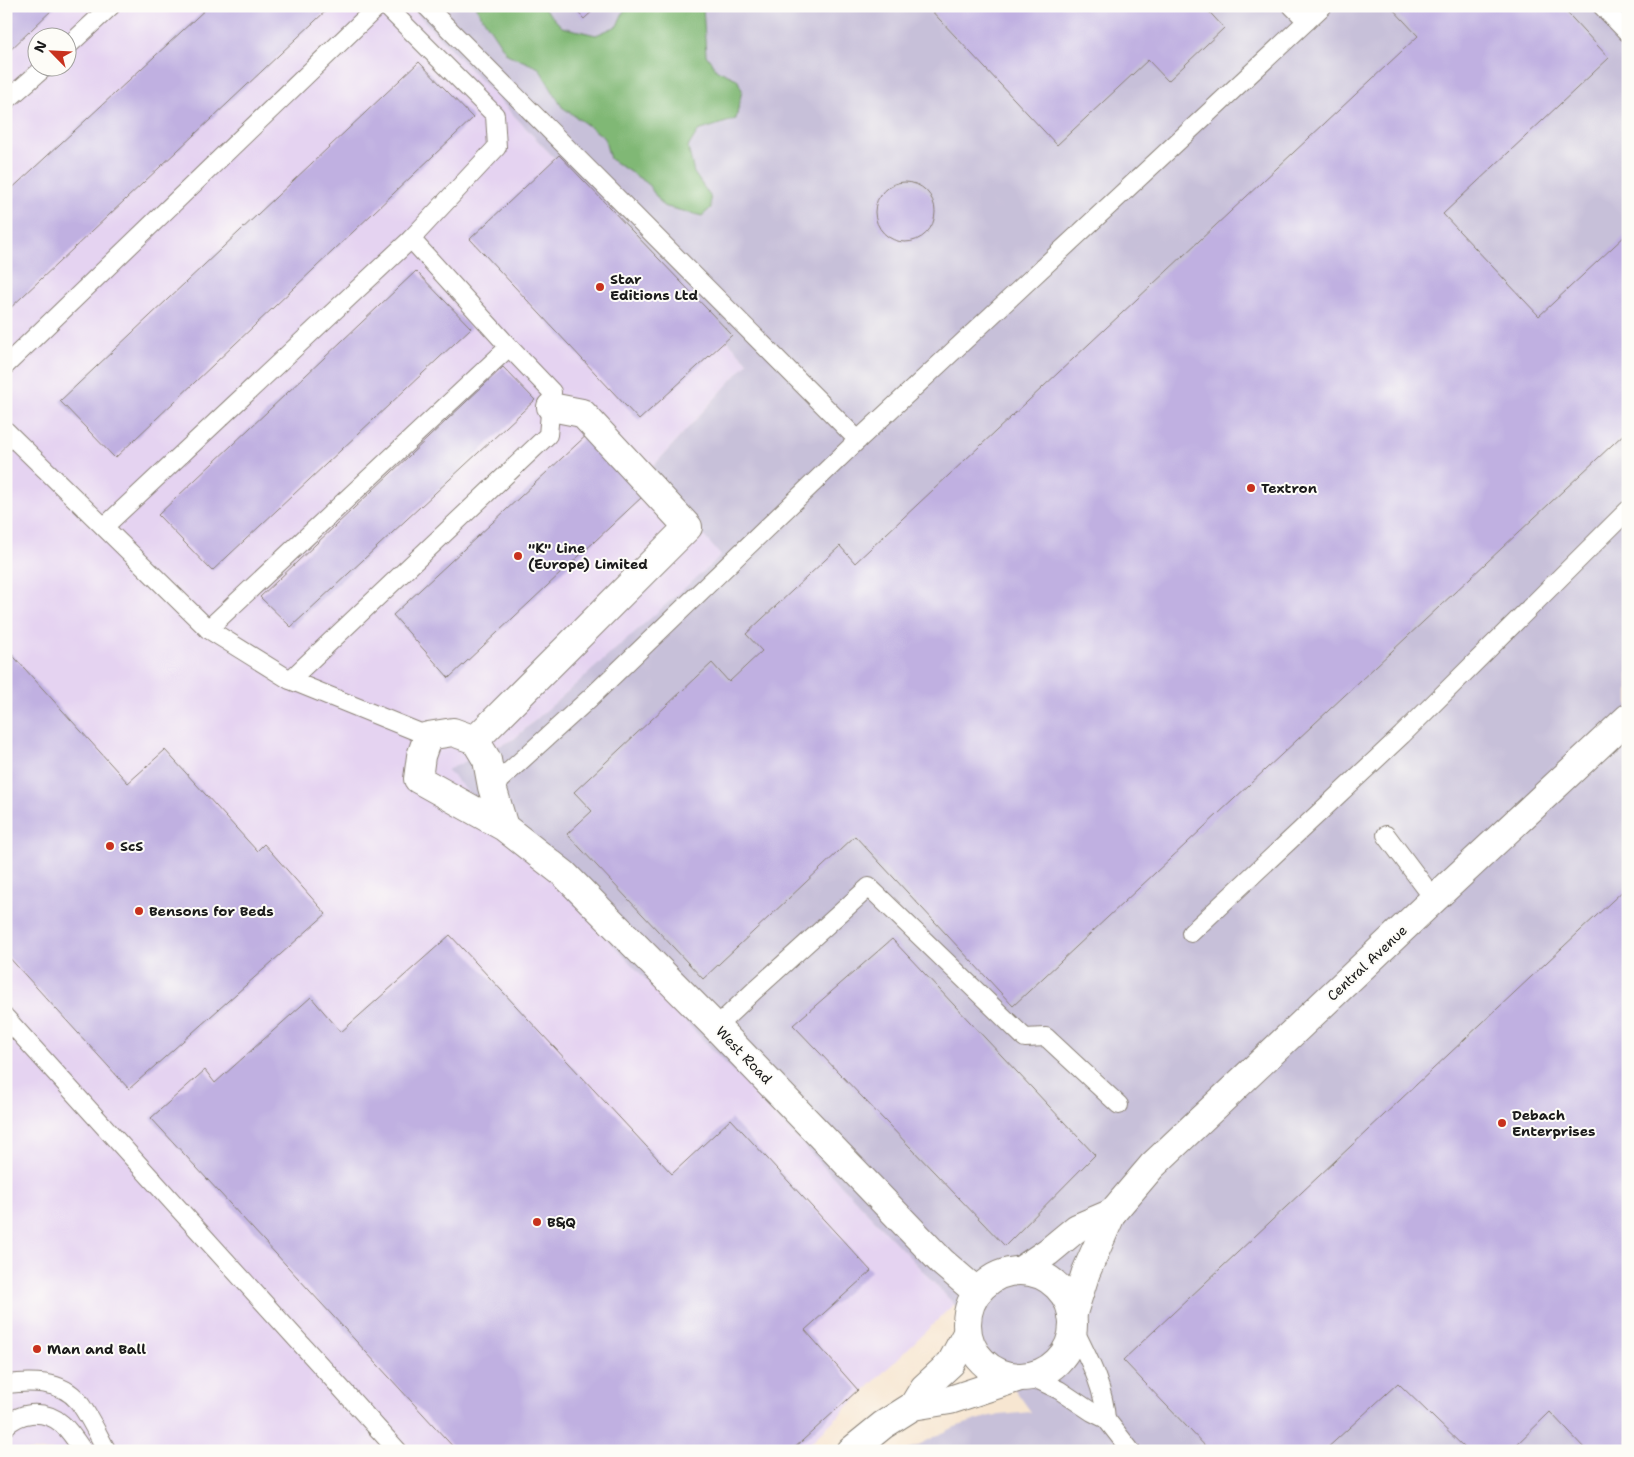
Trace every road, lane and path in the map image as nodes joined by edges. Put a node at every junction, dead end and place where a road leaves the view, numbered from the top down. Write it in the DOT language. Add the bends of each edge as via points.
graph roads {
  1 [pos="111,6"];
  2 [pos="378,6"];
  3 [pos="386,6"];
  4 [pos="426,6"];
  5 [pos="1292,6"];
  6 [pos="1323,6"];
  7 [pos="1602,6"];
  8 [pos="1307,21"];
  9 [pos="1628,33"];
  10 [pos="78,37"];
  11 [pos="32,78"];
  12 [pos="6,101"];
  13 [pos="411,239"];
  14 [pos="509,347"];
  15 [pos="6,365"];
  16 [pos="551,407"];
  17 [pos="6,431"];
  18 [pos="858,440"];
  19 [pos="1628,510"];
  20 [pos="104,527"];
  21 [pos="208,629"];
  22 [pos="290,680"];
  23 [pos="1628,718"];
  24 [pos="428,736"];
  25 [pos="475,740"];
  26 [pos="492,787"];
  27 [pos="504,826"];
  28 [pos="1386,836"];
  29 [pos="1434,899"];
  30 [pos="1191,933"];
  31 [pos="6,1018"];
  32 [pos="716,1026"];
  33 [pos="1118,1105"];
  34 [pos="1112,1213"];
  35 [pos="1020,1271"];
  36 [pos="977,1292"];
  37 [pos="1072,1321"];
  38 [pos="968,1333"];
  39 [pos="1025,1377"];
  40 [pos="6,1384"];
  41 [pos="912,1406"];
  42 [pos="1106,1419"];
  43 [pos="6,1426"];
  44 [pos="83,1451"];
  45 [pos="108,1451"];
  46 [pos="398,1451"];
  47 [pos="850,1451"];
  48 [pos="1131,1451"];
  1 -- 10 [label="lane"];
  2 -- 15 [label="lane"];
  3 -- 13 [label="lane" via="495,115 497,147"];
  4 -- 18 [label="lane"];
  5 -- 8 [label="lane"];
  6 -- 8 [label="lane"];
  7 -- 9 [label="lane"];
  8 -- 18 [label="lane"];
  11 -- 12 [label="lane"];
  13 -- 14 [label="lane"];
  13 -- 20 [label="lane"];
  14 -- 16 [label="lane" via="552,392"];
  14 -- 21 [label="lane"];
  16 -- 22 [label="lane" via="548,436"];
  16 -- 25 [label="street" via="582,413 688,527"];
  17 -- 20 [label="lane"];
  18 -- 26 [label="lane" via="590,698"];
  19 -- 30 [label="lane" via="1402,735"];
  20 -- 21 [label="lane"];
  21 -- 22 [label="lane"];
  22 -- 24 [label="lane"];
  23 -- 29 [label="street, Central Avenue"];
  24 -- 25 [label="street" via="453,732"];
  24 -- 27 [label="street, West Road" via="418,779"];
  25 -- 26 [label="street" via="487,760"];
  26 -- 27 [label="street"];
  27 -- 32 [label="street, West Road" via="564,874"];
  28 -- 29 [label="lane"];
  29 -- 34 [label="street, Central Avenue" via="1152,1166"];
  31 -- 46 [label="lane"];
  32 -- 33 [label="lane" via="869,887 1025,1038 1046,1037"];
  32 -- 36 [label="street, West Road" via="942,1262"];
  34 -- 35 [label="street, Central Avenue" via="1077,1228"];
  34 -- 37 [label="street, Central Avenue" via="1086,1272"];
  35 -- 36 [label="street, Central Avenue" via="1003,1273"];
  35 -- 37 [label="street, Central Avenue" via="1051,1281 1063,1293 1071,1309"];
  36 -- 38 [label="street, Central Avenue" via="969,1308"];
  37 -- 39 [label="street, Central Avenue" via="1069,1344 1060,1360 1046,1371"];
  37 -- 42 [label="lane" via="1096,1378 1105,1404"];
  38 -- 39 [label="street, Central Avenue" via="969,1343 978,1358 989,1368 1002,1375"];
  38 -- 41 [label="street, Central Avenue" via="951,1363 924,1388"];
  39 -- 41 [label="street, Central Avenue" via="950,1400"];
  39 -- 42 [label="lane" via="1058,1390"];
  40 -- 45 [label="lane" via="36,1382 65,1390 78,1400"];
  41 -- 47 [label="street, Central Avenue"];
  42 -- 48 [label="lane"];
  43 -- 44 [label="lane" via="26,1415 49,1416 64,1425"];
}
